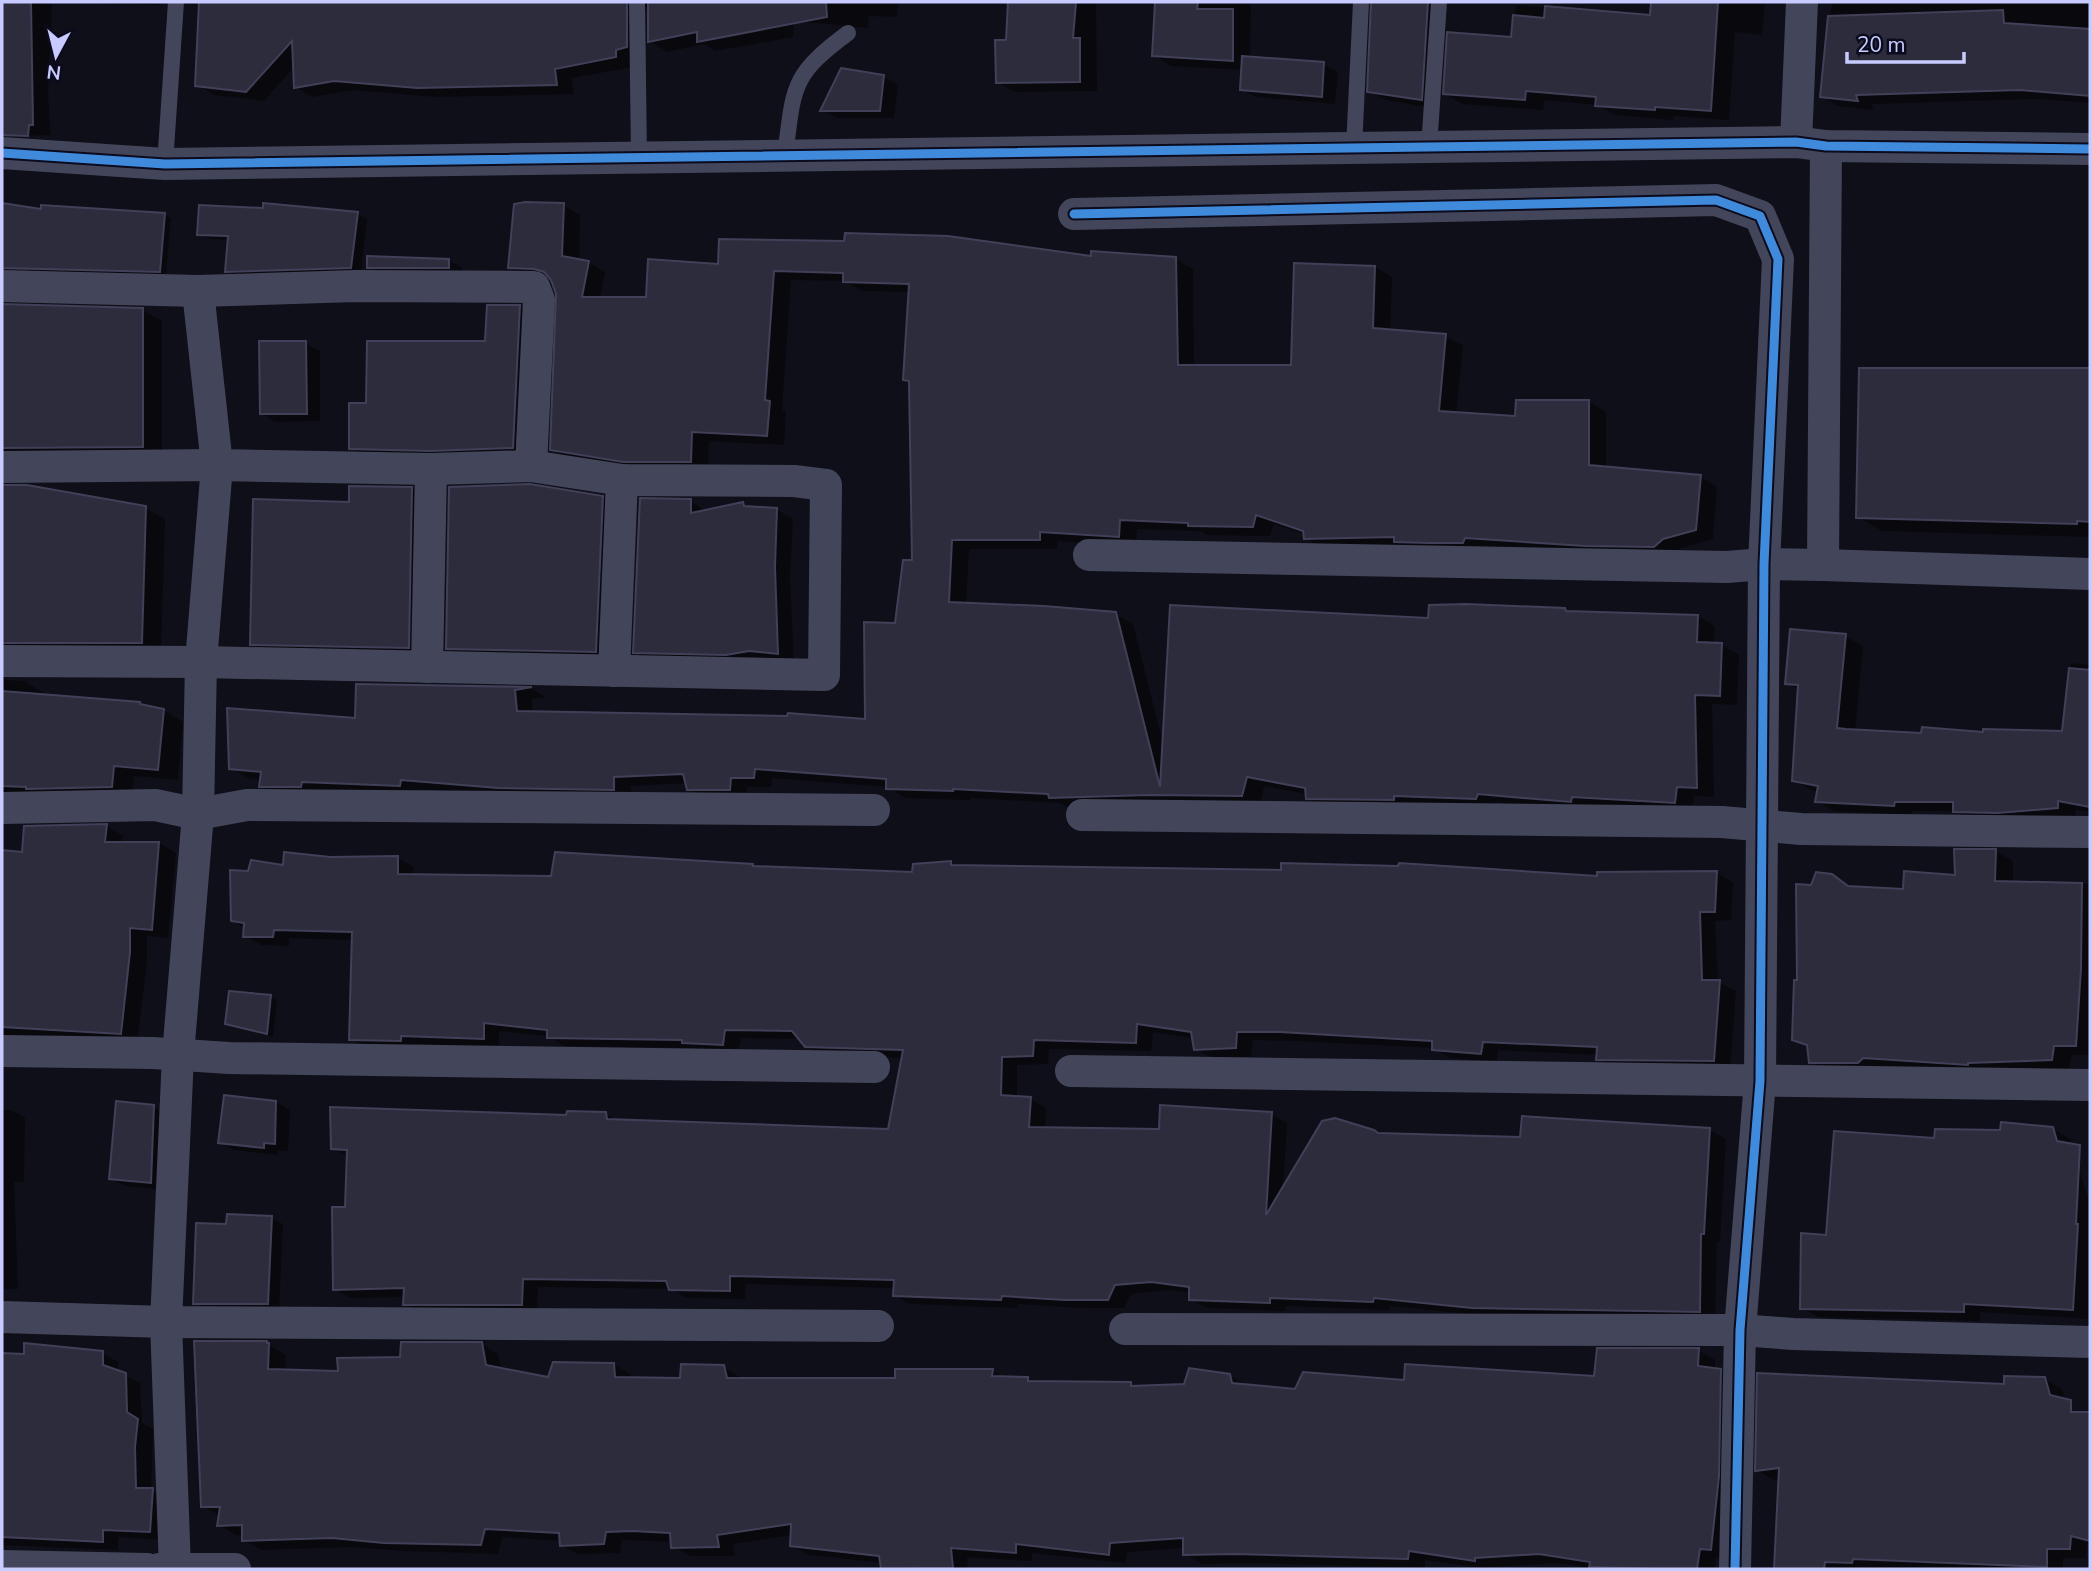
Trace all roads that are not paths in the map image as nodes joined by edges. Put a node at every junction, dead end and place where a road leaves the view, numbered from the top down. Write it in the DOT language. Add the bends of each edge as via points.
graph roads {
  1 [pos="176,2"];
  2 [pos="637,2"];
  3 [pos="1361,2"];
  4 [pos="1439,2"];
  5 [pos="1802,2"];
  6 [pos="848,33"];
  7 [pos="1811,144"];
  8 [pos="1429,147"];
  9 [pos="1353,148"];
  10 [pos="2090,149"];
  11 [pos="2,153"];
  12 [pos="785,156"];
  13 [pos="639,158"];
  14 [pos="165,164"];
  15 [pos="1074,214"];
  16 [pos="2,286"];
  17 [pos="198,291"];
  18 [pos="217,465"];
  19 [pos="531,466"];
  20 [pos="2,467"];
  21 [pos="431,470"];
  22 [pos="622,480"];
  23 [pos="1089,555"];
  24 [pos="1764,564"];
  25 [pos="1823,565"];
  26 [pos="2090,574"];
  27 [pos="2,661"];
  28 [pos="201,662"];
  29 [pos="427,667"];
  30 [pos="614,671"];
  31 [pos="2,808"];
  32 [pos="874,810"];
  33 [pos="198,814"];
  34 [pos="1082,815"];
  35 [pos="1762,826"];
  36 [pos="2090,832"];
  37 [pos="2,1051"];
  38 [pos="178,1055"];
  39 [pos="874,1067"];
  40 [pos="1071,1071"];
  41 [pos="1760,1081"];
  42 [pos="2090,1085"];
  43 [pos="2,1317"];
  44 [pos="166,1322"];
  45 [pos="878,1326"];
  46 [pos="1125,1329"];
  47 [pos="1740,1330"];
  48 [pos="2090,1342"];
  49 [pos="2,1566"];
  50 [pos="147,1569"];
  51 [pos="159,1569"];
  52 [pos="175,1569"];
  53 [pos="235,1569"];
  54 [pos="1735,1569"];
  1 -- 14 [label="lane"];
  2 -- 13 [label="lane"];
  3 -- 9 [label="lane"];
  4 -- 8 [label="lane"];
  5 -- 7 [label="street"];
  6 -- 12 [label="lane" via="801,75"];
  7 -- 8 [label="street"];
  7 -- 10 [label="street"];
  7 -- 25 [label="street"];
  8 -- 9 [label="street"];
  9 -- 12 [label="street"];
  11 -- 14 [label="street"];
  12 -- 13 [label="street"];
  13 -- 14 [label="street"];
  15 -- 24 [label="street" via="1716,200 1760,216 1778,259"];
  16 -- 17 [label="street"];
  17 -- 18 [label="street"];
  17 -- 19 [label="street" via="534,287 539,300"];
  18 -- 20 [label="street"];
  18 -- 21 [label="street"];
  18 -- 28 [label="street"];
  19 -- 21 [label="street"];
  19 -- 22 [label="street"];
  21 -- 29 [label="street"];
  22 -- 30 [label="street"];
  22 -- 30 [label="street" via="826,485 824,675"];
  23 -- 24 [label="street"];
  24 -- 25 [label="street"];
  24 -- 35 [label="street"];
  25 -- 26 [label="street"];
  27 -- 28 [label="street"];
  28 -- 29 [label="street"];
  28 -- 33 [label="street"];
  29 -- 30 [label="street"];
  31 -- 33 [label="street" via="155,804"];
  32 -- 33 [label="street" via="247,805"];
  33 -- 38 [label="street"];
  34 -- 35 [label="street"];
  35 -- 36 [label="street"];
  35 -- 41 [label="street"];
  37 -- 38 [label="street"];
  38 -- 39 [label="street"];
  38 -- 44 [label="street"];
  40 -- 41 [label="street"];
  41 -- 42 [label="street"];
  41 -- 47 [label="street"];
  43 -- 44 [label="street"];
  44 -- 45 [label="street"];
  44 -- 52 [label="street"];
  46 -- 47 [label="street"];
  47 -- 48 [label="street"];
  47 -- 54 [label="street"];
  49 -- 50 [label="street"];
  51 -- 52 [label="street"];
  52 -- 53 [label="street"];
}
